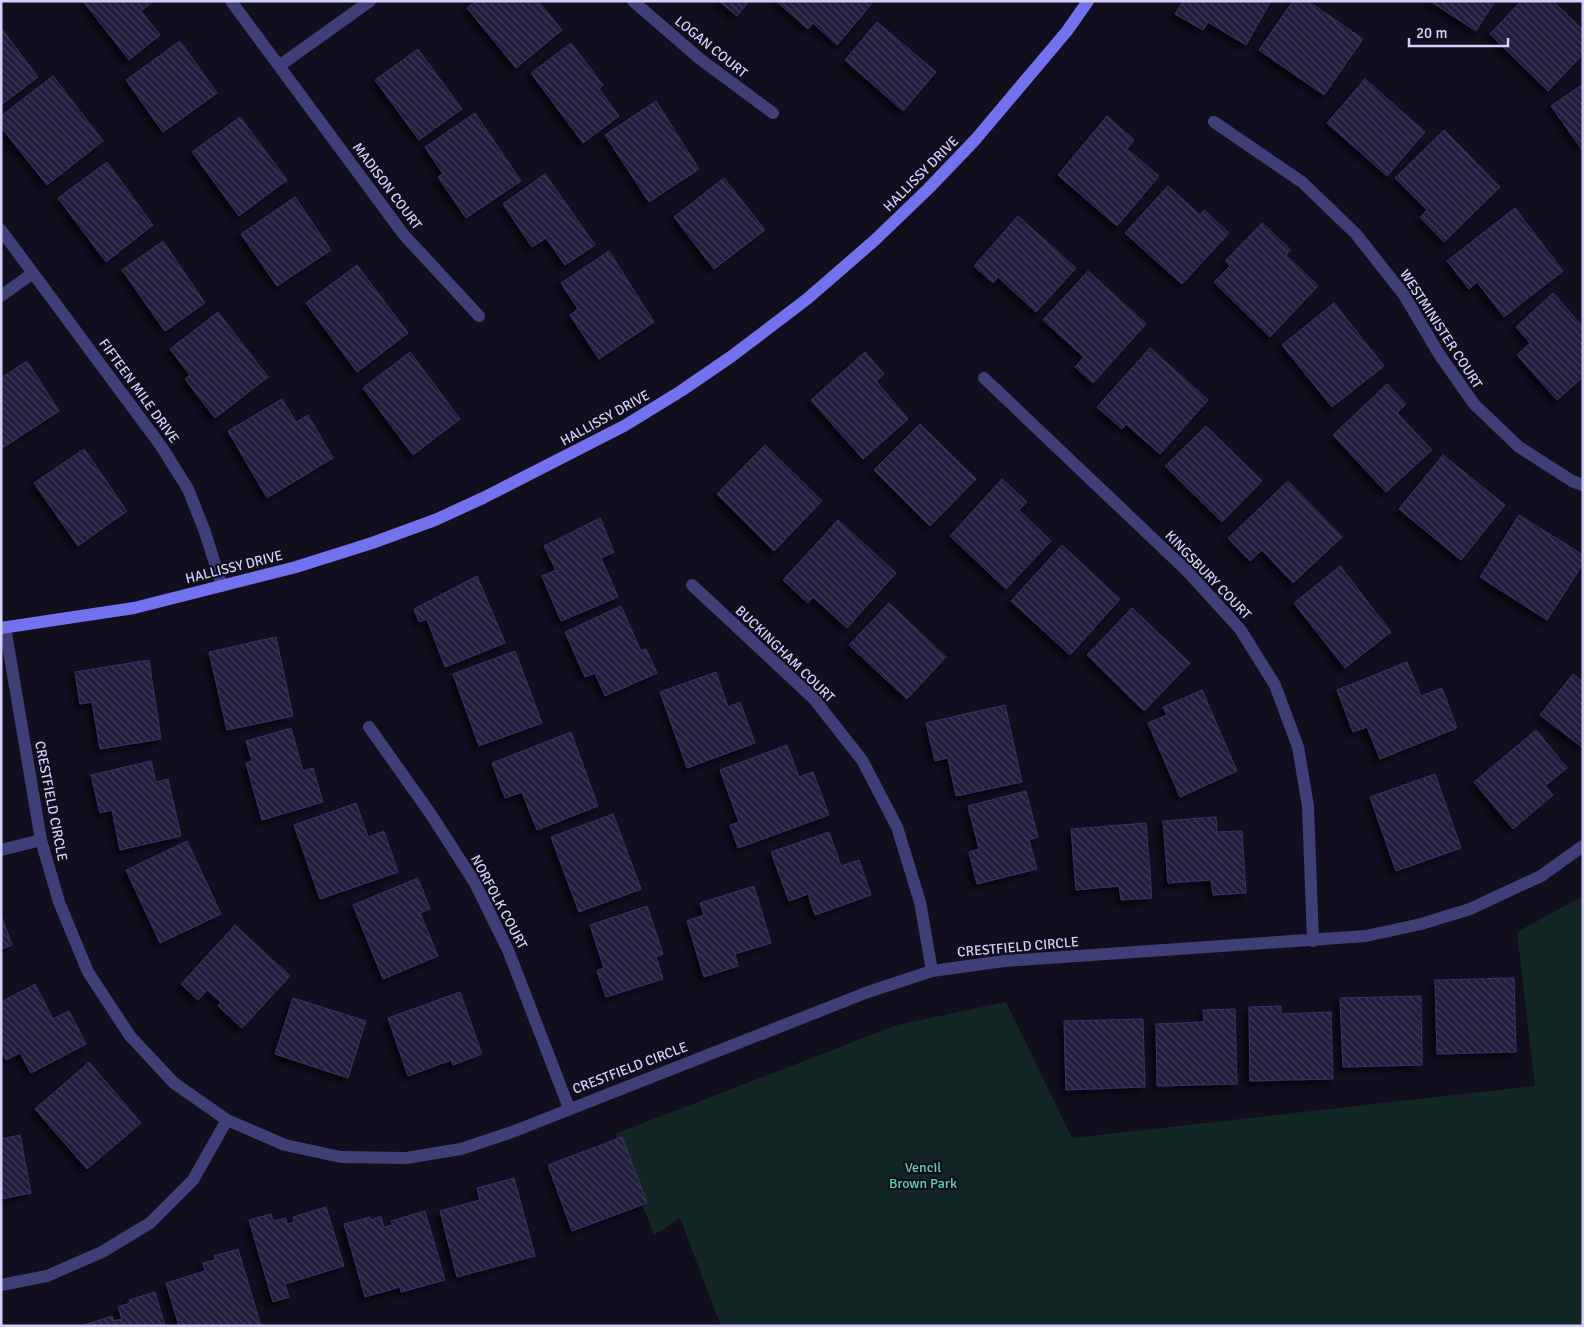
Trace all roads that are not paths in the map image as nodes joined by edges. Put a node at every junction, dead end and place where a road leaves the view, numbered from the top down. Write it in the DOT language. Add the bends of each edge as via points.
graph roads {
  1 [pos="231,1"];
  2 [pos="370,1"];
  3 [pos="633,1"];
  4 [pos="1088,1"];
  5 [pos="280,66"];
  6 [pos="773,113"];
  7 [pos="1214,122"];
  8 [pos="1,230"];
  9 [pos="33,273"];
  10 [pos="1,296"];
  11 [pos="479,316"];
  12 [pos="984,378"];
  13 [pos="1583,485"];
  14 [pos="692,585"];
  15 [pos="222,586"];
  16 [pos="3,627"];
  17 [pos="369,727"];
  18 [pos="41,840"];
  19 [pos="1583,846"];
  20 [pos="1,850"];
  21 [pos="1313,941"];
  22 [pos="932,971"];
  23 [pos="569,1108"];
  24 [pos="227,1120"];
  25 [pos="1,1285"];
  1 -- 5 [label="street, MADISON COURT"];
  2 -- 5 [label="street"];
  3 -- 6 [label="street, LOGAN COURT" via="700,59"];
  4 -- 15 [label="street, HALLISSY DRIVE" via="1067,31 982,132 875,240 807,300 681,391 562,459 435,520 296,567"];
  5 -- 11 [label="street, MADISON COURT" via="404,235"];
  7 -- 13 [label="street, WESTMINISTER COURT" via="1302,182 1356,234 1404,295 1474,404 1520,447"];
  8 -- 9 [label="street, FIFTEEN MILE DRIVE"];
  9 -- 10 [label="street"];
  9 -- 15 [label="street, FIFTEEN MILE DRIVE" via="161,446 188,489"];
  12 -- 21 [label="street, KINGSBURY COURT" via="1187,571 1240,629 1275,685 1298,747 1308,806"];
  14 -- 22 [label="street, BUCKINGHAM COURT" via="814,699 862,760 897,827 920,902"];
  15 -- 16 [label="street, HALLISSY DRIVE" via="134,608"];
  16 -- 18 [label="street, CRESTFIELD CIRCLE"];
  17 -- 23 [label="street, NORFOLK COURT" via="475,883 508,950"];
  18 -- 20 [label="street"];
  18 -- 24 [label="street, CRESTFIELD CIRCLE" via="59,902 88,972 130,1036 174,1083"];
  19 -- 21 [label="street, CRESTFIELD CIRCLE" via="1540,876 1470,909 1366,936"];
  21 -- 22 [label="street, CRESTFIELD CIRCLE" via="1004,961"];
  22 -- 23 [label="street, CRESTFIELD CIRCLE"];
  23 -- 24 [label="street, CRESTFIELD CIRCLE" via="461,1149 406,1158 341,1157 285,1145"];
  24 -- 25 [label="street" via="192,1180 150,1223 102,1252 47,1276"];
}
